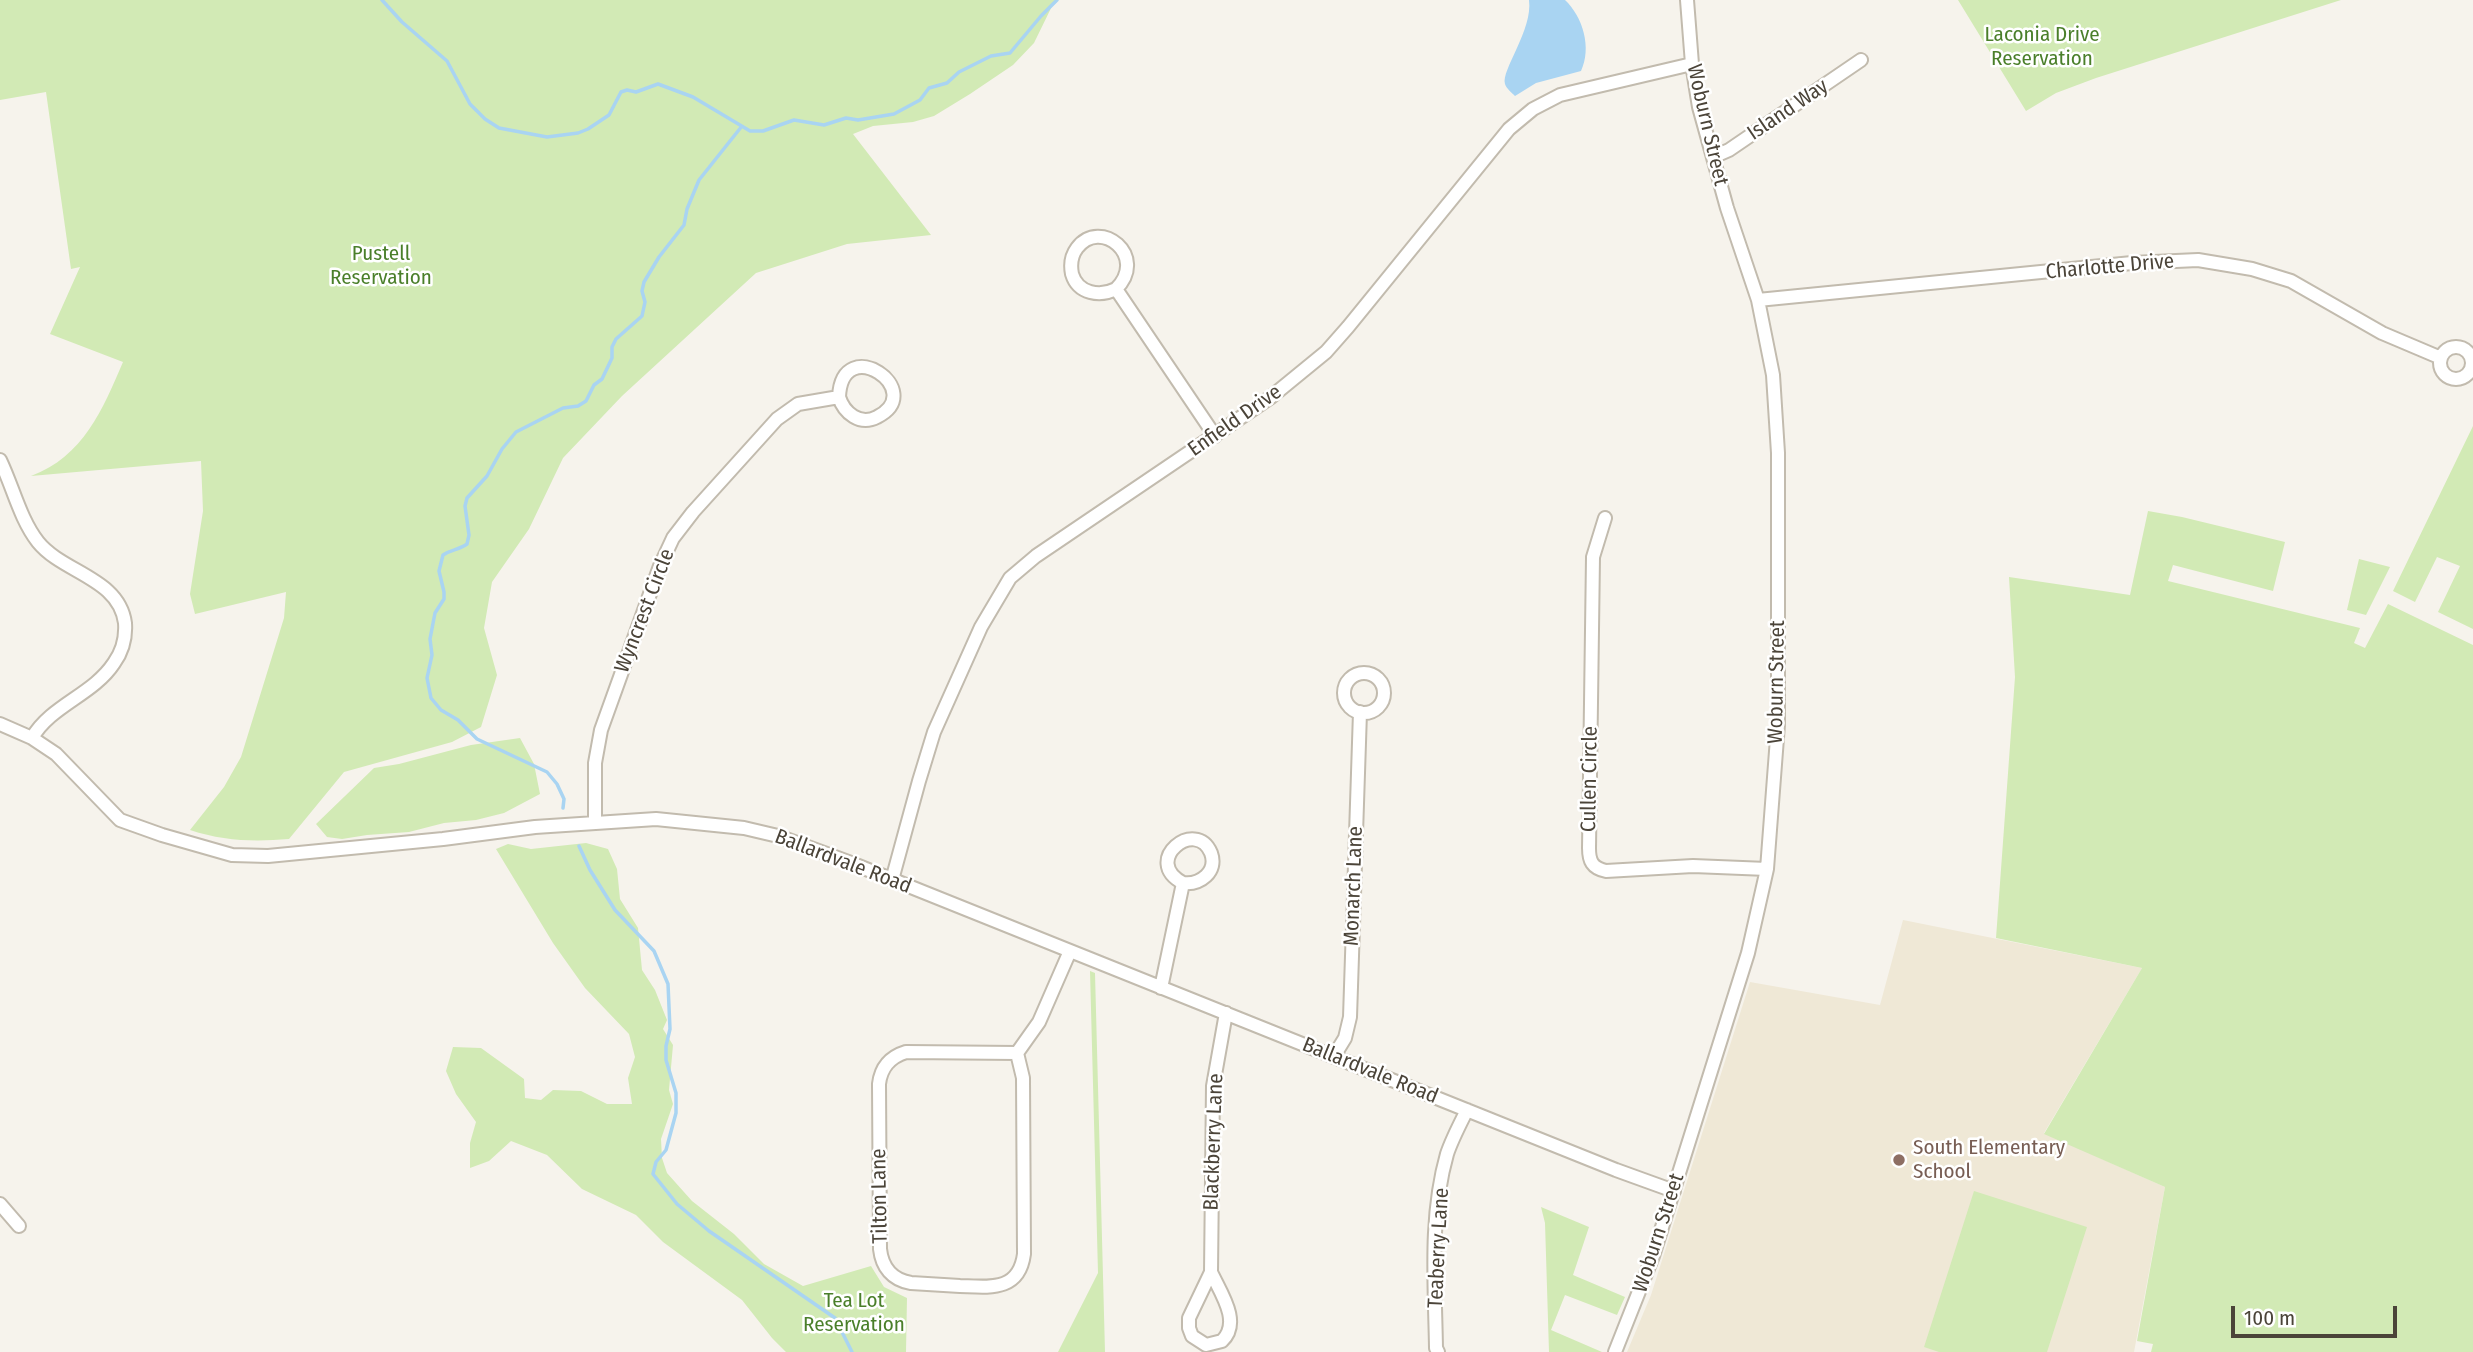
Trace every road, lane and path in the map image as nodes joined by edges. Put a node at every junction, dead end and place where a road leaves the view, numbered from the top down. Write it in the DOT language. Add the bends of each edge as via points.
graph roads {
  1 [pos="1687,0"];
  2 [pos="1861,60"];
  3 [pos="1692,64"];
  4 [pos="1713,157"];
  5 [pos="1116,289"];
  6 [pos="1758,300"];
  7 [pos="2441,358"];
  8 [pos="2471,372"];
  9 [pos="839,397"];
  10 [pos="1215,436"];
  11 [pos="0,460"];
  12 [pos="1605,518"];
  13 [pos="1360,712"];
  14 [pos="0,724"];
  15 [pos="32,737"];
  16 [pos="595,823"];
  17 [pos="1767,869"];
  18 [pos="892,880"];
  19 [pos="1184,883"];
  20 [pos="1070,951"];
  21 [pos="1161,988"];
  22 [pos="1226,1013"];
  23 [pos="1017,1053"];
  24 [pos="1334,1056"];
  25 [pos="1467,1110"];
  26 [pos="1674,1191"];
  27 [pos="0,1204"];
  28 [pos="19,1226"];
  29 [pos="1211,1272"];
  30 [pos="1436,1351"];
  31 [pos="1615,1352"];
  1 -- 3 [label="street, Woburn Street"];
  2 -- 4 [label="street, Island Way"];
  3 -- 4 [label="street, Woburn Street"];
  3 -- 10 [label="street, Enfield Drive" via="1567,93 1526,113 1326,352"];
  4 -- 6 [label="street, Woburn Street"];
  5 -- 5 [label="street" via="1127,274 1122,247 1106,237 1080,244 1071,260 1080,287 1098,294"];
  5 -- 10 [label="street"];
  6 -- 7 [label="street, Charlotte Drive" via="2198,260 2291,281 2382,333"];
  6 -- 17 [label="street, Woburn Street" via="1773,375 1778,453 1779,693"];
  7 -- 8 [label="street, Charlotte Drive" via="2448,377 2460,378"];
  7 -- 8 [label="street, Charlotte Drive" via="2451,348 2463,349 2471,358"];
  9 -- 9 [label="street" via="843,381 855,369 863,368 886,377 892,393 887,410 863,420 847,413"];
  9 -- 16 [label="street, Wyncrest Circle" via="798,404 776,419 673,538 601,730 595,763"];
  10 -- 18 [label="street, Enfield Drive" via="1036,556 1002,589 934,732"];
  11 -- 15 [label="street" via="37,541 58,560 107,589 124,620 124,641 112,666 43,721"];
  12 -- 17 [label="street, Cullen Circle" via="1593,557 1591,862 1596,869 1615,871 1693,866"];
  13 -- 24 [label="street, Monarch Lane" via="1350,1017"];
  14 -- 15 [label="street, Ballardvale Road"];
  15 -- 16 [label="street, Ballardvale Road" via="75,771 120,820 232,855 268,856"];
  16 -- 18 [label="street, Ballardvale Road" via="656,819 744,828 778,835"];
  17 -- 26 [label="street, Woburn Street" via="1748,953"];
  18 -- 20 [label="street, Ballardvale Road"];
  19 -- 21 [label="street"];
  20 -- 21 [label="street, Ballardvale Road"];
  20 -- 23 [label="street" via="1039,1022"];
  21 -- 22 [label="street, Ballardvale Road"];
  22 -- 24 [label="street, Ballardvale Road"];
  22 -- 29 [label="street, Blackberry Lane" via="1213,1086"];
  23 -- 23 [label="street, Tilton Lane" via="1023,1078 1021,1268 1013,1279 994,1287 898,1279 883,1264 880,1249 879,1084 883,1069 906,1052"];
  24 -- 25 [label="street, Ballardvale Road"];
  25 -- 26 [label="street, Ballardvale Road"];
  25 -- 30 [label="street, Teaberry Lane" via="1448,1152 1437,1207"];
  26 -- 31 [label="street, Woburn Street"];
  27 -- 28 [label="street"];
  29 -- 29 [label="street, Blackberry Lane" via="1188,1323 1195,1339 1211,1345 1226,1338 1231,1322"];
}
